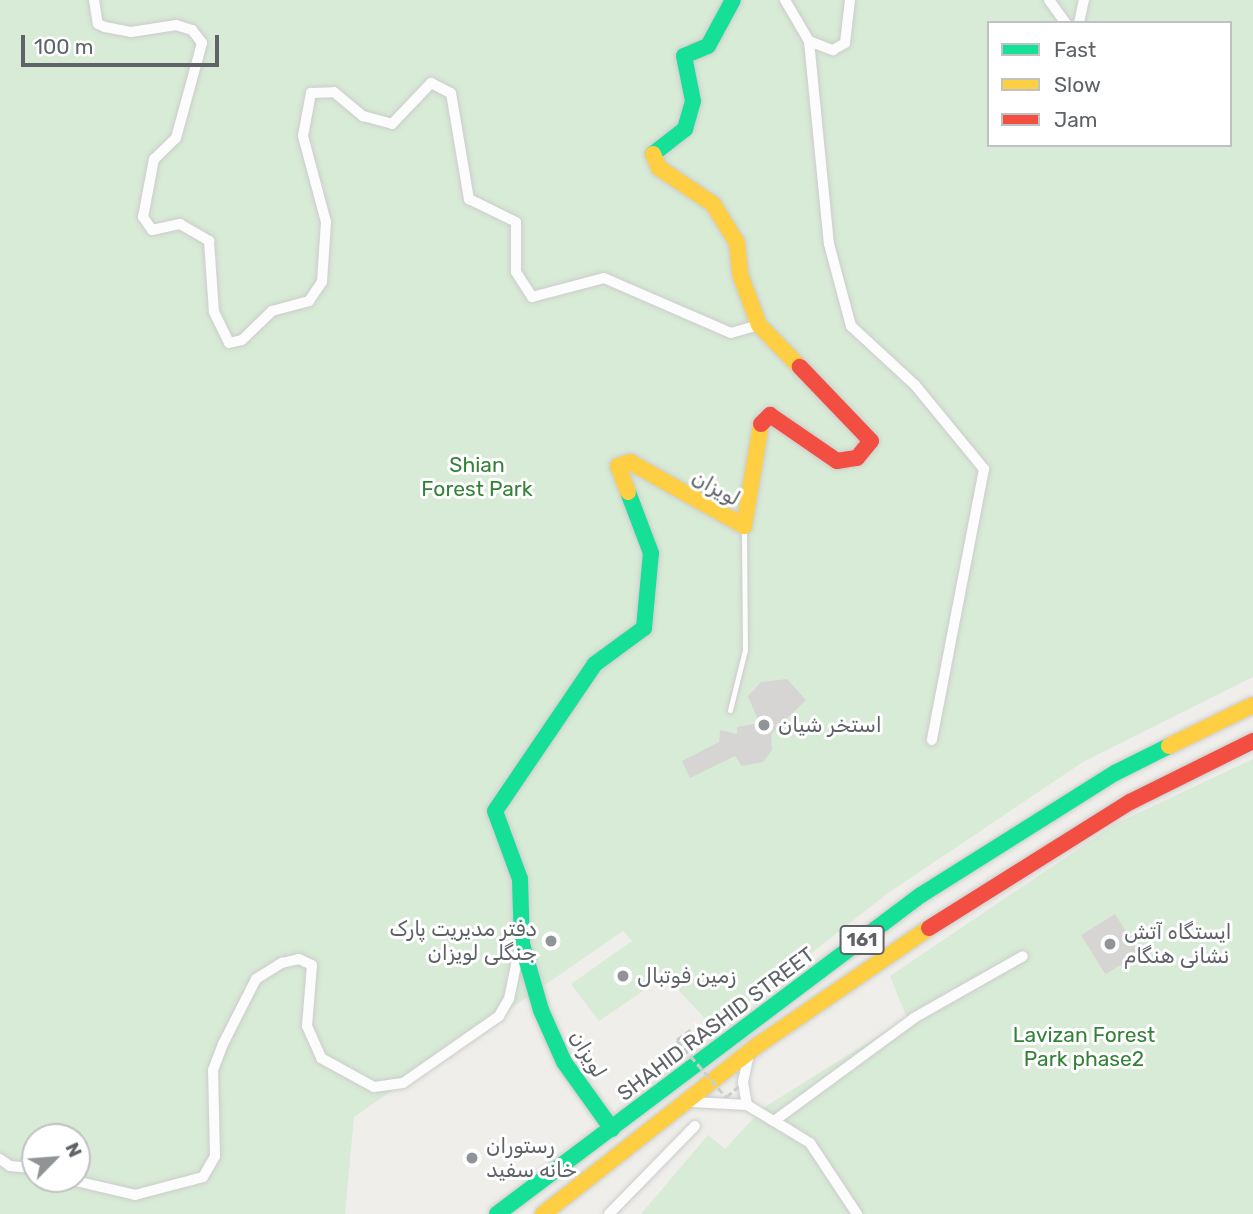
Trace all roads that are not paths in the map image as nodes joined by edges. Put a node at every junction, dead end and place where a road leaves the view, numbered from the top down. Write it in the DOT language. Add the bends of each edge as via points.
graph roads {
  1 [pos="94,0"];
  2 [pos="733,0"];
  3 [pos="785,0"];
  4 [pos="850,0"];
  5 [pos="1049,0"];
  6 [pos="1084,0"];
  7 [pos="1065,21"];
  8 [pos="1079,21"];
  9 [pos="809,41"];
  10 [pos="759,325"];
  11 [pos="744,526"];
  12 [pos="1253,705"];
  13 [pos="730,710"];
  14 [pos="932,740"];
  15 [pos="1253,741"];
  16 [pos="522,937"];
  17 [pos="1023,956"];
  18 [pos="750,1052"];
  19 [pos="747,1105"];
  20 [pos="674,1110"];
  21 [pos="774,1121"];
  22 [pos="695,1126"];
  23 [pos="612,1129"];
  24 [pos="0,1158"];
  25 [pos="21,1167"];
  26 [pos="91,1185"];
  27 [pos="497,1214"];
  28 [pos="543,1214"];
  29 [pos="609,1214"];
  30 [pos="857,1214"];
  1 -- 10 [label="street" via="98,24 105,27 131,32 176,26 198,34 202,43 176,138 154,159 143,217 152,230 180,224 209,241 214,312 229,343 242,340 272,311 309,301 322,282 327,222 303,136 311,93 334,92 363,116 392,124 431,83 451,93 470,199 516,222 516,272 532,297 604,278 731,333"];
  2 -- 10 [label="main road, لویزان" via="708,46 684,56 694,101 684,129 652,151 659,168 713,204 731,233"];
  3 -- 9 [label="street"];
  4 -- 9 [label="street" via="845,43 833,50"];
  5 -- 7 [label="street"];
  6 -- 8 [label="street"];
  9 -- 14 [label="street" via="829,244 851,326 915,385 984,469"];
  10 -- 11 [label="main road, لویزان" via="870,441 857,458 838,461 770,415 757,429 752,508"];
  11 -- 13 [label="lane" via="745,650"];
  11 -- 16 [label="main road, لویزان" via="630,462 618,466 651,553 644,628 595,664 495,811 520,879"];
  12 -- 23 [label="main road, SHAHID RASHID STREET / 161" via="1115,774 932,888"];
  15 -- 18 [label="main road, SHAHID RASHID STREET / 161" via="1068,837"];
  16 -- 23 [label="main road, لویزان" via="564,1062"];
  16 -- 26 [label="street" via="509,999 499,1016 403,1083 374,1087 321,1058 307,1026 312,965 299,959 282,963 256,979 213,1070 215,1156 203,1177 135,1195"];
  17 -- 21 [label="street" via="914,1018"];
  18 -- 19 [label="street" via="743,1082"];
  18 -- 20 [label="main road, SHAHID RASHID STREET / 161"];
  19 -- 20 [label="street" via="701,1098"];
  19 -- 21 [label="street"];
  20 -- 28 [label="main road, SHAHID RASHID STREET / 161"];
  21 -- 30 [label="street" via="810,1143"];
  22 -- 29 [label="street"];
  23 -- 27 [label="main road, SHAHID RASHID STREET / 161"];
  24 -- 25 [label="street" via="10,1167"];
}
